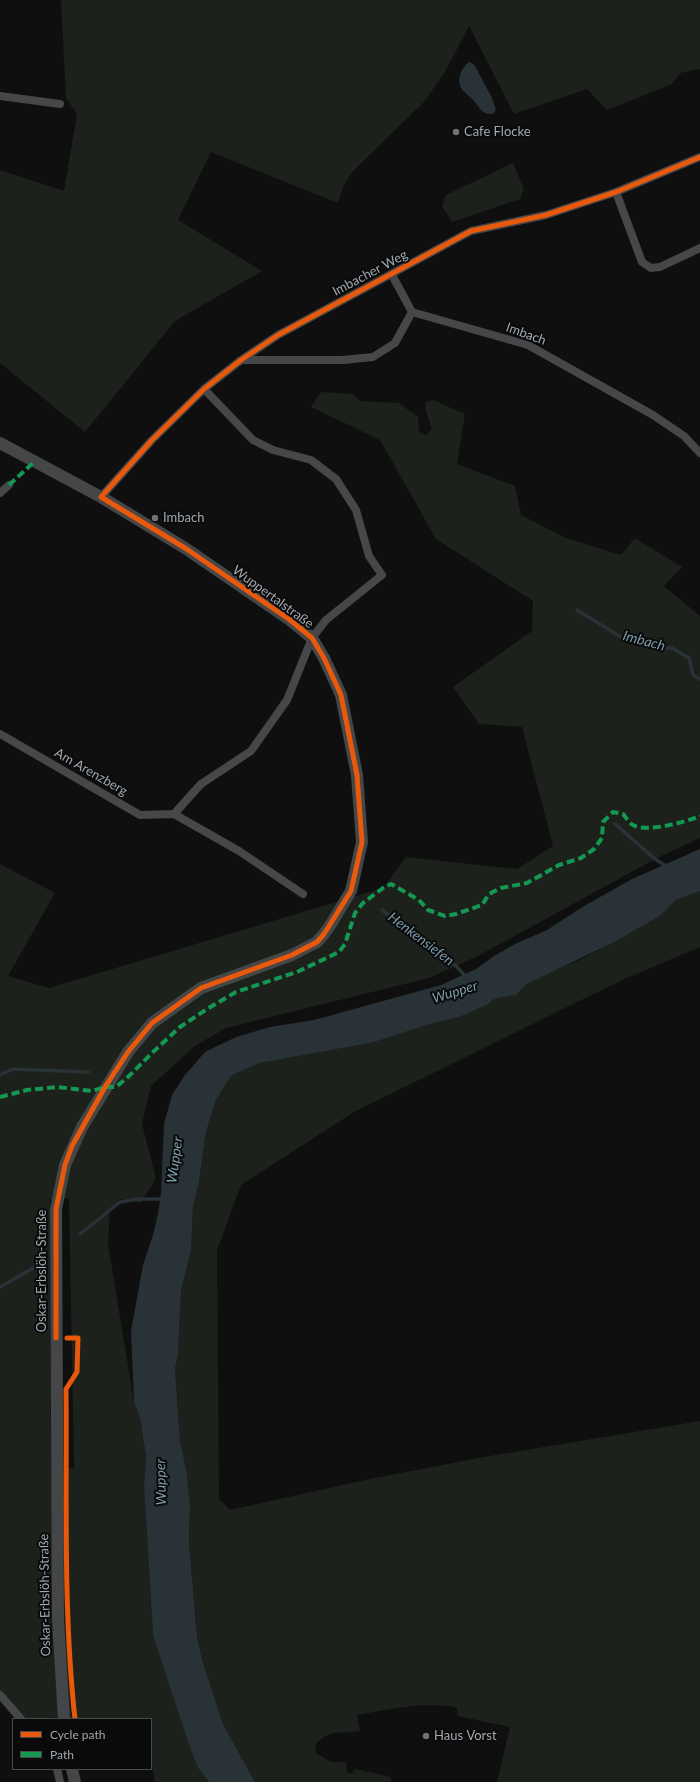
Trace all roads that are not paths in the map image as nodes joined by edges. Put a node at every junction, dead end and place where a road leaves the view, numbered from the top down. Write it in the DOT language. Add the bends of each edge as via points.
graph roads {
  1 [pos="0,96"];
  2 [pos="60,104"];
  3 [pos="700,157"];
  4 [pos="616,192"];
  5 [pos="700,248"];
  6 [pos="392,275"];
  7 [pos="412,312"];
  8 [pos="240,360"];
  9 [pos="204,389"];
  10 [pos="0,443"];
  11 [pos="700,453"];
  12 [pos="9,485"];
  13 [pos="0,493"];
  14 [pos="101,497"];
  15 [pos="312,638"];
  16 [pos="0,734"];
  17 [pos="174,814"];
  18 [pos="351,891"];
  19 [pos="303,894"];
  20 [pos="0,1694"];
  21 [pos="20,1718"];
  22 [pos="64,1718"];
  23 [pos="57,1770"];
  24 [pos="72,1770"];
  25 [pos="60,1782"];
  26 [pos="75,1782"];
  1 -- 2 [label="street"];
  3 -- 4 [label="street, Imbacher Weg"];
  4 -- 5 [label="street" via="642,262 651,268 660,267"];
  4 -- 6 [label="street, Imbacher Weg" via="546,215 471,231"];
  6 -- 7 [label="street"];
  6 -- 8 [label="street, Imbacher Weg" via="278,335"];
  7 -- 8 [label="street" via="395,343 373,357 342,360"];
  7 -- 11 [label="street, Imbach" via="528,345 653,415 684,436"];
  8 -- 9 [label="street, Imbacher Weg"];
  9 -- 14 [label="street, Imbacher Weg" via="152,440"];
  9 -- 15 [label="street" via="253,440 273,450 311,460 336,479 356,510 370,556 382,575 326,620"];
  10 -- 14 [label="main road, Wuppertalstraße"];
  12 -- 13 [label="street"];
  14 -- 15 [label="main road, Wuppertalstraße" via="185,548"];
  15 -- 17 [label="street" via="287,700 250,751 201,784"];
  15 -- 18 [label="main road, Wuppertalstraße" via="341,695 357,775 362,842"];
  16 -- 17 [label="street, Am Arenzberg" via="140,815"];
  17 -- 19 [label="street" via="239,851"];
  18 -- 22 [label="main road, Oskar-Erbslöh-Straße" via="317,942 292,955 201,988 152,1023 128,1052 105,1087 82,1127 65,1165 56,1209 58,1619"];
  20 -- 21 [label="street"];
  23 -- 25 [label="street"];
  24 -- 26 [label="main road"];
}
